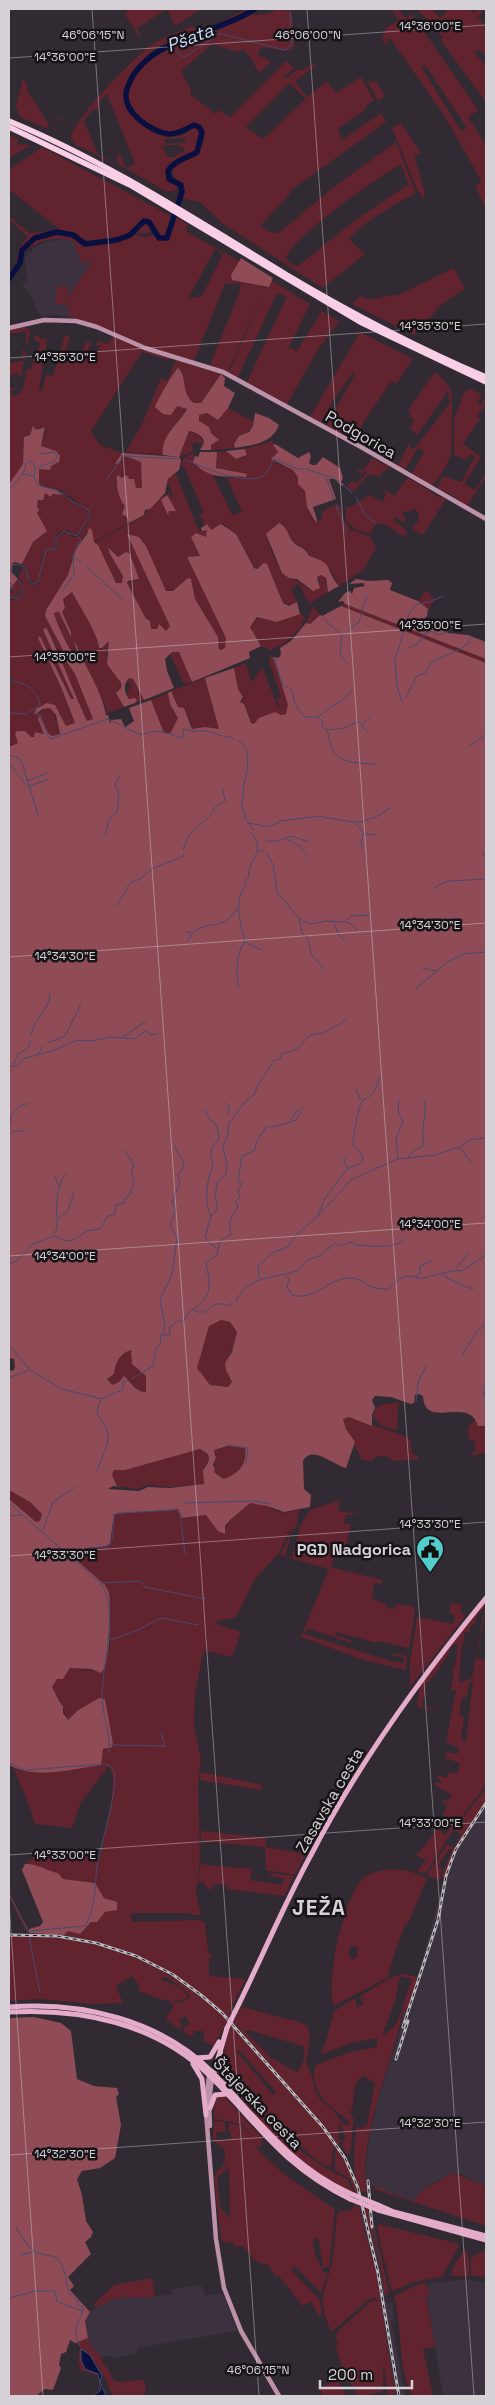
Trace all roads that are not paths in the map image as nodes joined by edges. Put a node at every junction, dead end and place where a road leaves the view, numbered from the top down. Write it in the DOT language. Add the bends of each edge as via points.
graph roads {
  1 [pos="9,121"];
  2 [pos="9,127"];
  3 [pos="168,204"];
  4 [pos="184,214"];
  5 [pos="9,328"];
  6 [pos="486,377"];
  7 [pos="486,382"];
  8 [pos="486,519"];
  9 [pos="486,1598"];
  10 [pos="9,2007"];
  11 [pos="9,2012"];
  12 [pos="220,2044"];
  13 [pos="188,2058"];
  14 [pos="196,2058"];
  15 [pos="211,2074"];
  16 [pos="227,2094"];
  17 [pos="238,2100"];
  18 [pos="210,2108"];
  19 [pos="206,2115"];
  20 [pos="211,2172"];
  21 [pos="349,2196"];
  22 [pos="378,2208"];
  23 [pos="486,2236"];
  24 [pos="486,2240"];
  25 [pos="279,2396"];
  1 -- 3 [label="highway" via="102,164"];
  2 -- 3 [label="highway"];
  3 -- 4 [label="highway"];
  4 -- 6 [label="highway" via="324,296 404,339"];
  4 -- 7 [label="highway" via="360,322"];
  5 -- 8 [label="main road, Podgorica" via="40,320 83,322 145,348 223,372"];
  9 -- 12 [label="main road, Zasavska cesta, bridge" via="412,1692 346,1791 303,1870"];
  10 -- 14 [label="main road, Štajerska cesta" via="74,2008 122,2019 159,2035"];
  11 -- 13 [label="main road, Štajerska cesta" via="59,2012 105,2019 152,2036"];
  12 -- 14 [label="main road" via="210,2057"];
  12 -- 15 [label="main road, Zasavska cesta"];
  12 -- 17 [label="main road" via="223,2076"];
  13 -- 15 [label="main road, Štajerska cesta"];
  13 -- 19 [label="main road" via="201,2076"];
  14 -- 15 [label="main road, Štajerska cesta"];
  15 -- 16 [label="main road, Štajerska cesta"];
  15 -- 17 [label="main road, Štajerska cesta"];
  15 -- 18 [label="main road"];
  15 -- 19 [label="main road"];
  16 -- 18 [label="main road" via="215,2094"];
  16 -- 21 [label="main road, Štajerska cesta" via="288,2160 317,2181"];
  17 -- 21 [label="main road, Štajerska cesta" via="291,2157"];
  18 -- 20 [label="main road"];
  19 -- 20 [label="main road"];
  20 -- 25 [label="main road" via="218,2255 227,2297 241,2331"];
  21 -- 22 [label="main road, Štajerska cesta, bridge"];
  22 -- 23 [label="main road, Štajerska cesta"];
  22 -- 24 [label="main road, Štajerska cesta"];
}
